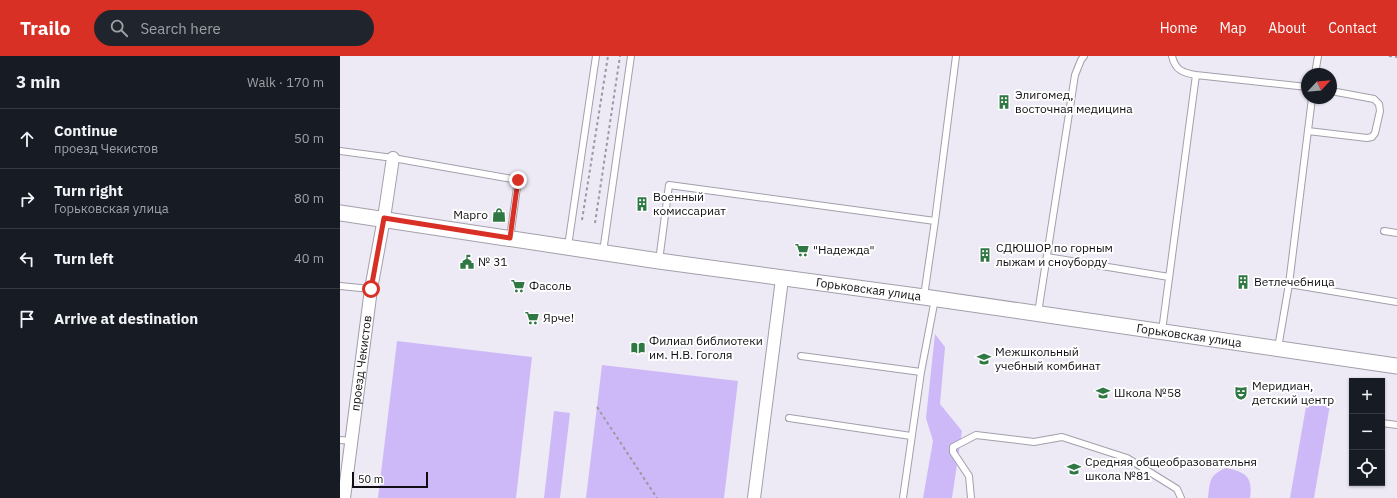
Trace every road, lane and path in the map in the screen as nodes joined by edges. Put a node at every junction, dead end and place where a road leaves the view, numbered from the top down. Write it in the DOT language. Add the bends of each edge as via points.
graph roads {
  1 [pos="596,56"];
  2 [pos="608,56"];
  3 [pos="620,56"];
  4 [pos="631,56"];
  5 [pos="956,56"];
  6 [pos="1084,56"];
  7 [pos="1172,56"];
  8 [pos="1318,56"];
  9 [pos="1389,56"];
  10 [pos="1397,57"];
  11 [pos="1316,68"];
  12 [pos="1196,75"];
  13 [pos="1301,86"];
  14 [pos="1337,92"];
  15 [pos="1311,104"];
  16 [pos="1308,131"];
  17 [pos="340,151"];
  18 [pos="394,158"];
  19 [pos="340,213"];
  20 [pos="384,218"];
  21 [pos="582,220"];
  22 [pos="595,222"];
  23 [pos="935,222"];
  24 [pos="1384,231"];
  25 [pos="1397,233"];
  26 [pos="510,238"];
  27 [pos="568,247"];
  28 [pos="602,253"];
  29 [pos="1047,256"];
  30 [pos="659,261"];
  31 [pos="1169,277"];
  32 [pos="782,279"];
  33 [pos="1289,284"];
  34 [pos="340,286"];
  35 [pos="371,289"];
  36 [pos="930,298"];
  37 [pos="1397,302"];
  38 [pos="1038,314"];
  39 [pos="1162,332"];
  40 [pos="1278,349"];
  41 [pos="801,356"];
  42 [pos="1397,366"];
  43 [pos="921,372"];
  44 [pos="597,407"];
  45 [pos="789,418"];
  46 [pos="1385,423"];
  47 [pos="1397,425"];
  48 [pos="911,436"];
  49 [pos="346,440"];
  50 [pos="344,498"];
  51 [pos="657,498"];
  52 [pos="754,498"];
  53 [pos="903,498"];
  54 [pos="971,498"];
  55 [pos="1181,498"];
  1 -- 27 [label="lane"];
  2 -- 21 [label="path"];
  3 -- 22 [label="path"];
  4 -- 28 [label="lane"];
  5 -- 23 [label="lane"];
  6 -- 29 [label="lane" via="1074,75"];
  7 -- 12 [label="lane" via="1181,72"];
  8 -- 11 [label="lane"];
  9 -- 10 [label="path"];
  12 -- 13 [label="lane"];
  12 -- 31 [label="lane"];
  14 -- 16 [label="lane" via="1374,99 1379,104 1375,133 1367,138"];
  15 -- 16 [label="lane"];
  16 -- 33 [label="lane"];
  17 -- 18 [label="lane"];
  18 -- 20 [label="street, проезд Чекистов"];
  18 -- 26 [label="lane" via="518,180"];
  19 -- 20 [label="street, Горьковская улица"];
  20 -- 26 [label="street, Горьковская улица"];
  20 -- 35 [label="street, проезд Чекистов"];
  23 -- 30 [label="lane" via="669,185"];
  23 -- 36 [label="lane"];
  24 -- 25 [label="lane"];
  26 -- 27 [label="street, Горьковская улица"];
  27 -- 28 [label="street, Горьковская улица"];
  28 -- 30 [label="street, Горьковская улица"];
  29 -- 31 [label="lane"];
  29 -- 38 [label="lane"];
  30 -- 32 [label="street, Горьковская улица"];
  31 -- 39 [label="lane"];
  32 -- 36 [label="street, Горьковская улица"];
  32 -- 52 [label="street"];
  33 -- 37 [label="lane"];
  33 -- 40 [label="lane"];
  34 -- 35 [label="lane"];
  35 -- 49 [label="street, проезд Чекистов"];
  36 -- 38 [label="street, Горьковская улица"];
  36 -- 43 [label="lane"];
  38 -- 39 [label="street, Горьковская улица"];
  39 -- 40 [label="street, Горьковская улица"];
  40 -- 42 [label="street, Горьковская улица"];
  41 -- 43 [label="lane"];
  43 -- 48 [label="lane"];
  44 -- 51 [label="path"];
  45 -- 48 [label="lane"];
  46 -- 47 [label="lane"];
  48 -- 53 [label="lane"];
  49 -- 50 [label="street, проезд Чекистов"];
  54 -- 55 [label="lane" via="969,476 953,452 954,447 976,435 1034,442 1062,436 1127,458 1177,489"];
}
